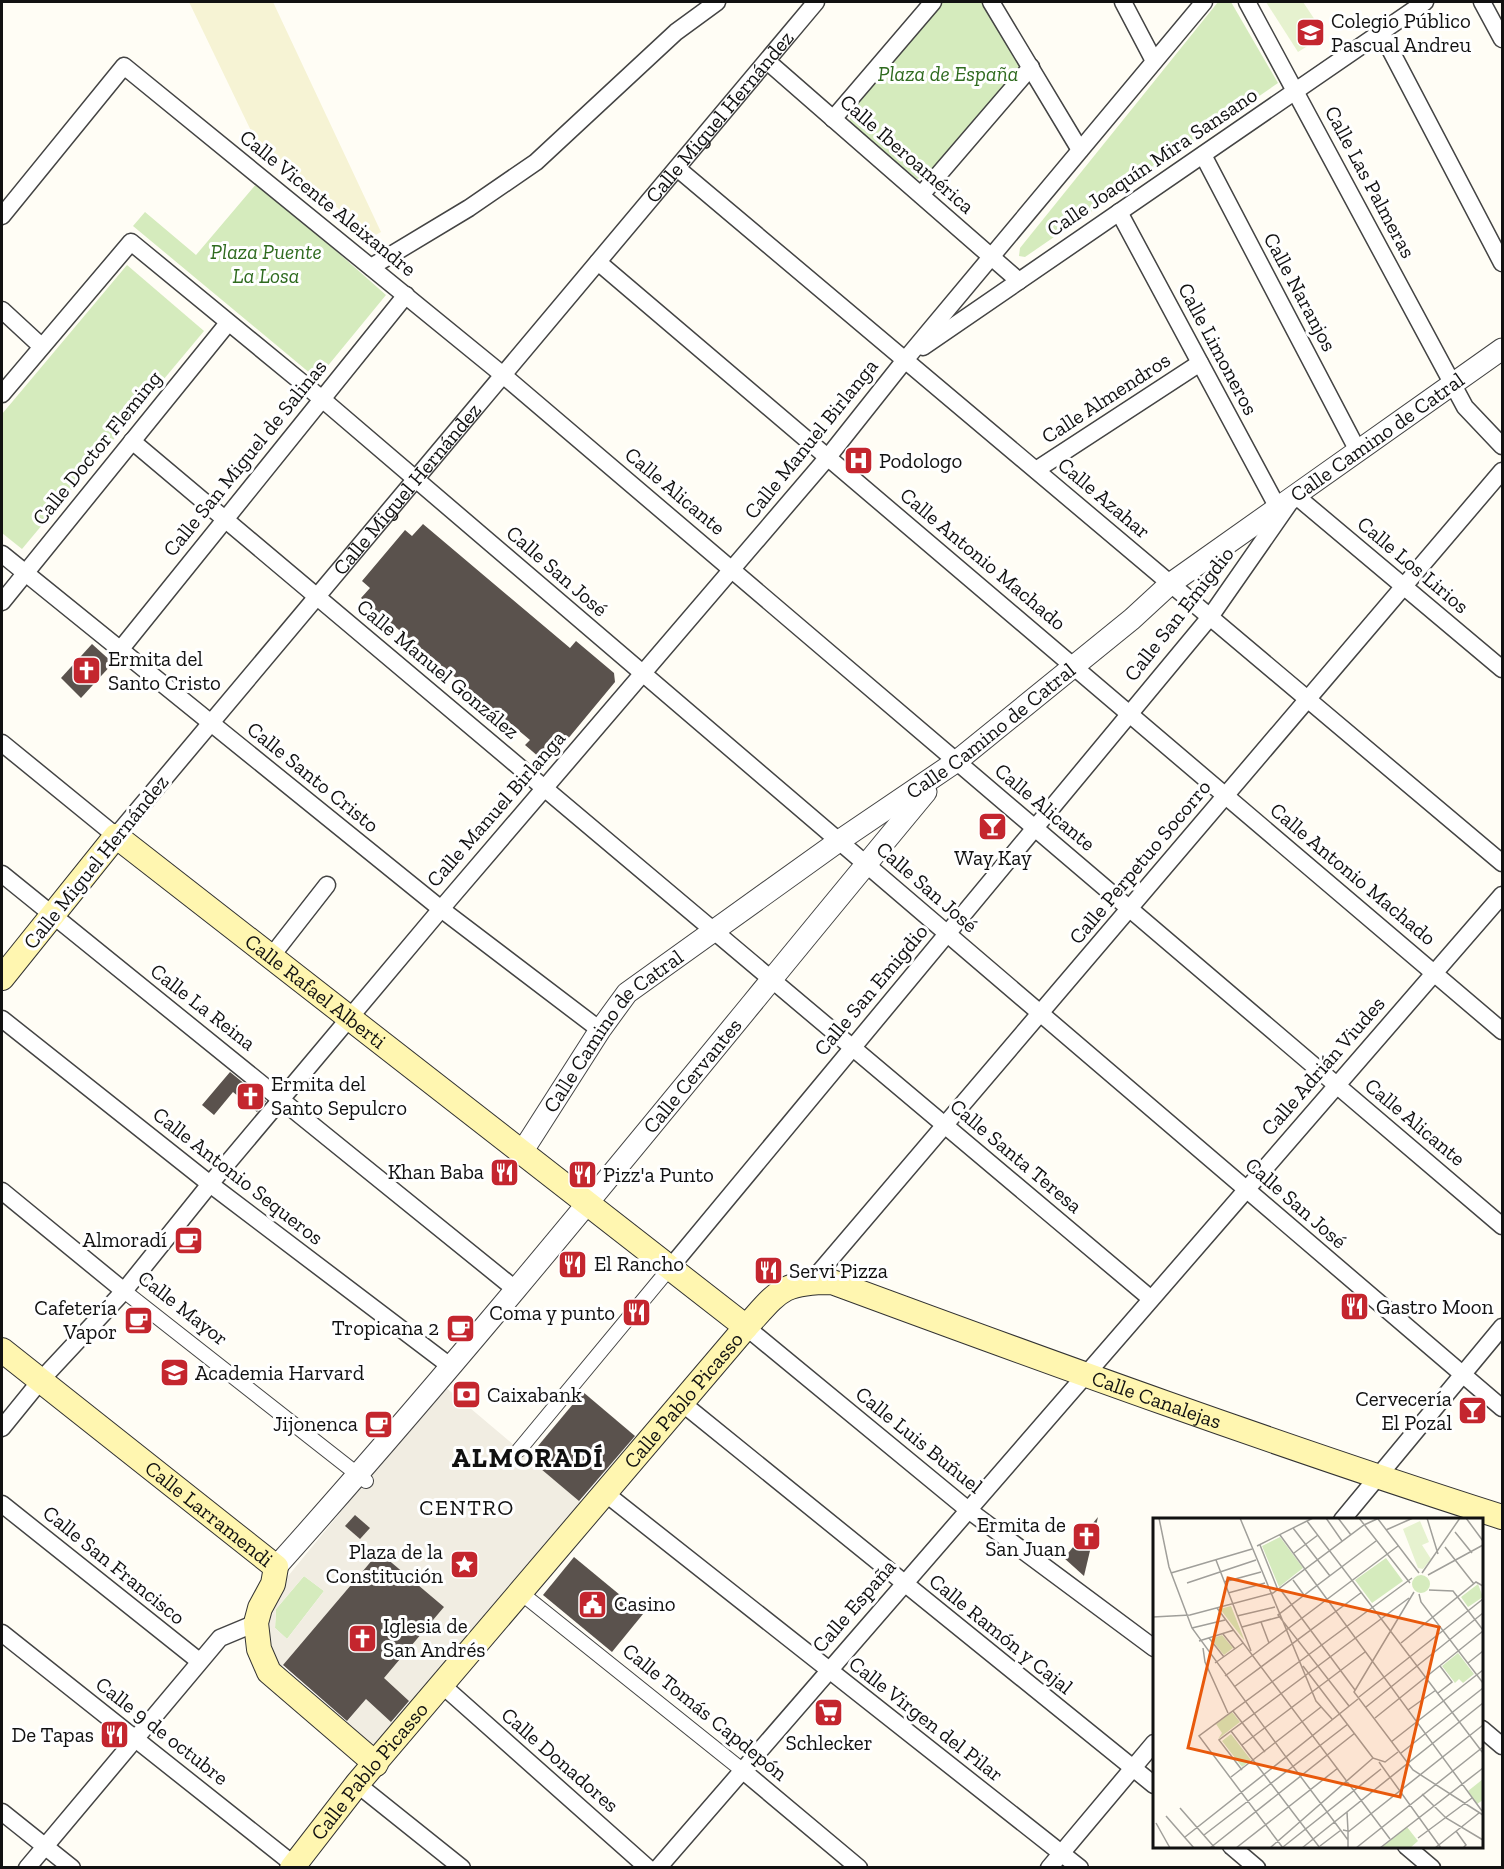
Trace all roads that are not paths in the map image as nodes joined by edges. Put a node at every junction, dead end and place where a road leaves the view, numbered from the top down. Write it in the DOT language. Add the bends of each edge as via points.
graph roads {
  1 [pos="717,2"];
  2 [pos="816,2"];
  3 [pos="933,2"];
  4 [pos="991,2"];
  5 [pos="1123,2"];
  6 [pos="1204,2"];
  7 [pos="1246,2"];
  8 [pos="1425,2"];
  9 [pos="1482,2"];
  10 [pos="1381,32"];
  11 [pos="1503,39"];
  12 [pos="766,61"];
  13 [pos="1154,61"];
  14 [pos="1031,67"];
  15 [pos="1296,90"];
  16 [pos="833,119"];
  17 [pos="1080,150"];
  18 [pos="1203,154"];
  19 [pos="677,168"];
  20 [pos="921,195"];
  21 [pos="1119,212"];
  22 [pos="2,216"];
  23 [pos="991,256"];
  24 [pos="598,262"];
  25 [pos="1503,263"];
  26 [pos="371,267"];
  27 [pos="1019,281"];
  28 [pos="406,295"];
  29 [pos="2,310"];
  30 [pos="228,323"];
  31 [pos="41,346"];
  32 [pos="1503,350"];
  33 [pos="905,360"];
  34 [pos="1200,363"];
  35 [pos="503,375"];
  36 [pos="1452,384"];
  37 [pos="2,394"];
  38 [pos="322,399"];
  39 [pos="132,441"];
  40 [pos="1501,442"];
  41 [pos="1358,451"];
  42 [pos="828,457"];
  43 [pos="1036,470"];
  44 [pos="1503,471"];
  45 [pos="416,479"];
  46 [pos="1295,495"];
  47 [pos="1278,508"];
  48 [pos="225,519"];
  49 [pos="2,554"];
  50 [pos="732,569"];
  51 [pos="24,573"];
  52 [pos="1170,584"];
  53 [pos="1404,587"];
  54 [pos="317,596"];
  55 [pos="2,602"];
  56 [pos="1210,617"];
  57 [pos="120,650"];
  58 [pos="1074,666"];
  59 [pos="1503,669"];
  60 [pos="643,673"];
  61 [pos="1308,699"];
  62 [pos="1130,714"];
  63 [pos="211,723"];
  64 [pos="2,743"];
  65 [pos="949,767"];
  66 [pos="545,787"];
  67 [pos="1226,795"];
  68 [pos="1035,828"];
  69 [pos="116,836"];
  70 [pos="839,841"];
  71 [pos="1503,863"];
  72 [pos="866,864"];
  73 [pos="2,874"];
  74 [pos="327,885"];
  75 [pos="1503,895"];
  76 [pos="1130,908"];
  77 [pos="441,909"];
  78 [pos="51,915"];
  79 [pos="714,930"];
  80 [pos="947,934"];
  81 [pos="270,958"];
  82 [pos="1435,973"];
  83 [pos="2,978"];
  84 [pos="771,978"];
  85 [pos="1040,1013"];
  86 [pos="2,1019"];
  87 [pos="348,1019"];
  88 [pos="600,1030"];
  89 [pos="1503,1031"];
  90 [pos="853,1047"];
  91 [pos="1337,1085"];
  92 [pos="282,1098"];
  93 [pos="945,1125"];
  94 [pos="522,1152"];
  95 [pos="210,1184"];
  96 [pos="1245,1189"];
  97 [pos="2,1191"];
  98 [pos="586,1203"];
  99 [pos="1503,1226"];
  100 [pos="669,1269"];
  101 [pos="811,1282"];
  102 [pos="515,1289"];
  103 [pos="124,1291"];
  104 [pos="1150,1299"];
  105 [pos="746,1327"];
  106 [pos="1503,1327"];
  107 [pos="2,1350"];
  108 [pos="445,1372"];
  109 [pos="1083,1375"];
  110 [pos="1462,1375"];
  111 [pos="41,1380"];
  112 [pos="681,1403"];
  113 [pos="1503,1408"];
  114 [pos="2,1428"];
  115 [pos="519,1450"];
  116 [pos="1378,1477"];
  117 [pos="362,1478"];
  118 [pos="605,1493"];
  119 [pos="2,1504"];
  120 [pos="967,1509"];
  121 [pos="1503,1517"];
  122 [pos="1344,1518"];
  123 [pos="276,1567"];
  124 [pos="903,1584"];
  125 [pos="521,1593"];
  126 [pos="256,1623"];
  127 [pos="2,1633"];
  128 [pos="1153,1647"];
  129 [pos="198,1661"];
  130 [pos="828,1671"];
  131 [pos="442,1685"];
  132 [pos="1483,1730"];
  133 [pos="134,1738"];
  134 [pos="1153,1745"];
  135 [pos="1503,1746"];
  136 [pos="376,1764"];
  137 [pos="1133,1768"];
  138 [pos="742,1770"];
  139 [pos="1153,1783"];
  140 [pos="357,1784"];
  141 [pos="2,1812"];
  142 [pos="45,1846"];
  143 [pos="1233,1848"];
  144 [pos="1408,1848"];
  145 [pos="1061,1852"];
  146 [pos="294,1866"];
  147 [pos="27,1868"];
  148 [pos="72,1868"];
  149 [pos="462,1868"];
  150 [pos="648,1868"];
  151 [pos="658,1868"];
  152 [pos="859,1868"];
  153 [pos="1049,1868"];
  154 [pos="1080,1868"];
  155 [pos="1257,1868"];
  156 [pos="1432,1868"];
  1 -- 26 [label="street" via="676,32 536,162"];
  2 -- 12 [label="street, Calle Miguel Hernández"];
  3 -- 16 [label="street"];
  4 -- 14 [label="street"];
  5 -- 13 [label="street"];
  6 -- 13 [label="street, Calle Manuel Birlanga"];
  7 -- 15 [label="street, Calle Las Palmeras"];
  8 -- 10 [label="street, Calle Joaquín Mira Sansano"];
  9 -- 11 [label="street"];
  10 -- 15 [label="street, Calle Joaquín Mira Sansano"];
  10 -- 25 [label="street"];
  12 -- 16 [label="street, Calle Iberoamérica"];
  12 -- 19 [label="street, Calle Miguel Hernández"];
  13 -- 17 [label="street, Calle Manuel Birlanga"];
  14 -- 17 [label="street"];
  14 -- 20 [label="street"];
  15 -- 18 [label="street, Calle Joaquín Mira Sansano"];
  15 -- 36 [label="street, Calle Las Palmeras"];
  16 -- 20 [label="street, Calle Iberoamérica"];
  17 -- 23 [label="street, Calle Manuel Birlanga"];
  18 -- 21 [label="street, Calle Joaquín Mira Sansano"];
  18 -- 41 [label="street, Calle Naranjos"];
  19 -- 24 [label="street, Calle Miguel Hernández"];
  19 -- 33 [label="street, Calle Azahar"];
  20 -- 23 [label="street, Calle Iberoamérica"];
  21 -- 27 [label="street, Calle Joaquín Mira Sansano"];
  21 -- 34 [label="street, Calle Limoneros"];
  22 -- 26 [label="street, Calle Vicente Aleixandre" via="124,66"];
  23 -- 27 [label="street, Calle Iberoamérica"];
  23 -- 33 [label="street, Calle Manuel Birlanga"];
  24 -- 35 [label="street, Calle Miguel Hernández"];
  24 -- 42 [label="street, Calle Antonio Machado"];
  26 -- 28 [label="street, Calle Vicente Aleixandre"];
  27 -- 33 [label="street, Calle Joaquín Mira Sansano"];
  28 -- 35 [label="street, Calle Vicente Aleixandre"];
  28 -- 38 [label="street, Calle San Miguel de Salinas"];
  29 -- 31 [label="street"];
  30 -- 31 [label="street, Calle San José" via="131,242"];
  30 -- 38 [label="street, Calle San José"];
  30 -- 39 [label="street, Calle Doctor Fleming"];
  31 -- 37 [label="street"];
  32 -- 36 [label="street, Calle Camino de Catral"];
  33 -- 42 [label="street, Calle Manuel Birlanga"];
  33 -- 43 [label="street, Calle Azahar"];
  34 -- 43 [label="street, Calle Almendros"];
  34 -- 47 [label="street, Calle Limoneros"];
  35 -- 45 [label="street, Calle Miguel Hernández"];
  35 -- 50 [label="street, Calle Alicante"];
  36 -- 40 [label="street, Calle Las Palmeras" via="1465,407"];
  36 -- 41 [label="street, Calle Camino de Catral"];
  38 -- 45 [label="street, Calle San José"];
  38 -- 48 [label="street, Calle San Miguel de Salinas"];
  39 -- 48 [label="street, Calle Manuel González"];
  39 -- 51 [label="street, Calle Doctor Fleming"];
  41 -- 46 [label="street, Calle Camino de Catral"];
  42 -- 50 [label="street, Calle Manuel Birlanga"];
  42 -- 58 [label="street, Calle Antonio Machado"];
  43 -- 52 [label="street, Calle Azahar"];
  44 -- 53 [label="street, Calle Perpetuo Socorro"];
  45 -- 54 [label="street, Calle Miguel Hernández"];
  45 -- 60 [label="street, Calle San José"];
  46 -- 47 [label="street, Calle Camino de Catral"];
  46 -- 53 [label="street, Calle Los Lirios"];
  46 -- 56 [label="street, Calle San Emigdio"];
  47 -- 52 [label="street, Calle Camino de Catral"];
  48 -- 54 [label="street, Calle Manuel González"];
  48 -- 57 [label="street, Calle San Miguel de Salinas"];
  49 -- 51 [label="street, Calle Santo Cristo"];
  50 -- 60 [label="street, Calle Manuel Birlanga"];
  50 -- 65 [label="street, Calle Alicante"];
  51 -- 55 [label="street, Calle Doctor Fleming"];
  51 -- 57 [label="street, Calle Santo Cristo"];
  52 -- 56 [label="street, Calle Azahar"];
  52 -- 58 [label="street, Calle Camino de Catral"];
  53 -- 59 [label="street, Calle Los Lirios"];
  53 -- 61 [label="street, Calle Perpetuo Socorro"];
  54 -- 63 [label="street, Calle Miguel Hernández"];
  54 -- 66 [label="street, Calle Manuel González"];
  56 -- 61 [label="street, Calle Azahar"];
  56 -- 62 [label="street, Calle San Emigdio"];
  57 -- 63 [label="street, Calle Santo Cristo"];
  58 -- 62 [label="street, Calle Antonio Machado"];
  58 -- 65 [label="street, Calle Camino de Catral"];
  60 -- 66 [label="street, Calle Manuel Birlanga"];
  60 -- 70 [label="street, Calle San José"];
  61 -- 67 [label="street, Calle Perpetuo Socorro"];
  61 -- 71 [label="street, Calle Azahar"];
  62 -- 67 [label="street, Calle Antonio Machado"];
  62 -- 68 [label="street, Calle San Emigdio"];
  63 -- 69 [label="street, Calle Miguel Hernández"];
  63 -- 77 [label="street, Calle Santo Cristo"];
  64 -- 69 [label="street, Calle Rafael Alberti"];
  65 -- 68 [label="street, Calle Alicante"];
  65 -- 70 [label="street, Calle Camino de Catral"];
  65 -- 72 [label="street, Calle Cervantes"];
  66 -- 77 [label="street, Calle Manuel Birlanga"];
  66 -- 79 [label="street, Calle Manuel González"];
  67 -- 76 [label="street, Calle Perpetuo Socorro"];
  67 -- 82 [label="street, Calle Antonio Machado"];
  68 -- 76 [label="street, Calle Alicante"];
  68 -- 80 [label="street, Calle San Emigdio"];
  69 -- 78 [label="main road, Calle Miguel Hernández"];
  69 -- 81 [label="main road, Calle Rafael Alberti"];
  70 -- 72 [label="street, Calle San José"];
  70 -- 79 [label="street, Calle Camino de Catral"];
  72 -- 80 [label="street, Calle San José"];
  72 -- 84 [label="street, Calle Cervantes"];
  73 -- 78 [label="street, Calle La Reina"];
  74 -- 81 [label="street"];
  75 -- 82 [label="street, Calle Adrián Viudes"];
  76 -- 85 [label="street, Calle Perpetuo Socorro"];
  76 -- 91 [label="street, Calle Alicante"];
  77 -- 87 [label="street, Calle Manuel Birlanga"];
  77 -- 88 [label="street, Calle Santo Cristo"];
  78 -- 83 [label="main road, Calle Miguel Hernández"];
  78 -- 92 [label="street, Calle La Reina"];
  79 -- 84 [label="street, Calle Manuel González"];
  79 -- 88 [label="street, Calle Camino de Catral" via="627,993"];
  80 -- 85 [label="street, Calle San José"];
  80 -- 90 [label="street, Calle San Emigdio"];
  81 -- 87 [label="main road, Calle Rafael Alberti"];
  82 -- 89 [label="street, Calle Antonio Machado"];
  82 -- 91 [label="street, Calle Adrián Viudes"];
  84 -- 90 [label="street, Calle Manuel González"];
  84 -- 98 [label="street, Calle Cervantes"];
  85 -- 93 [label="street, Calle Perpetuo Socorro"];
  85 -- 96 [label="street, Calle San José"];
  86 -- 95 [label="street, Calle Antonio Sequeros"];
  87 -- 92 [label="street, Calle Manuel Birlanga"];
  87 -- 94 [label="main road, Calle Rafael Alberti"];
  88 -- 94 [label="street, Calle Camino de Catral"];
  90 -- 93 [label="street, Calle Santa Teresa"];
  90 -- 100 [label="street, Calle San Emigdio"];
  91 -- 96 [label="street, Calle Adrián Viudes"];
  91 -- 99 [label="street, Calle Alicante"];
  92 -- 95 [label="street, Calle Manuel Birlanga"];
  92 -- 102 [label="street, Calle La Reina"];
  93 -- 101 [label="street, Calle Perpetuo Socorro"];
  93 -- 104 [label="street, Calle Santa Teresa"];
  94 -- 98 [label="main road, Calle Rafael Alberti"];
  95 -- 103 [label="street, Calle Manuel Birlanga"];
  95 -- 108 [label="street, Calle Antonio Sequeros"];
  96 -- 104 [label="street, Calle Adrián Viudes"];
  96 -- 110 [label="street, Calle San José"];
  97 -- 103 [label="street, Calle Mayor"];
  98 -- 100 [label="main road, Calle Rafael Alberti"];
  98 -- 102 [label="street, Calle Cervantes"];
  100 -- 105 [label="main road, Calle Rafael Alberti"];
  100 -- 115 [label="street, Calle San Emigdio"];
  101 -- 105 [label="main road, Calle Pablo Picasso" via="791,1285 776,1294"];
  101 -- 109 [label="main road, Calle Canalejas" via="832,1282"];
  102 -- 108 [label="street, Calle Cervantes"];
  103 -- 111 [label="street, Calle Manuel Birlanga"];
  103 -- 117 [label="street, Calle Mayor"];
  104 -- 109 [label="street, Calle Adrián Viudes"];
  105 -- 112 [label="main road, Calle Pablo Picasso"];
  105 -- 120 [label="street, Calle Luis Buñuel"];
  106 -- 110 [label="street"];
  107 -- 111 [label="main road, Calle Larramendi"];
  108 -- 117 [label="street"];
  109 -- 116 [label="main road, Calle Canalejas"];
  109 -- 120 [label="street, Calle España"];
  110 -- 113 [label="street, Calle San José"];
  110 -- 116 [label="street"];
  111 -- 114 [label="street, Calle Manuel Birlanga"];
  111 -- 123 [label="main road, Calle Larramendi"];
  112 -- 118 [label="main road, Calle Pablo Picasso"];
  112 -- 124 [label="street, Calle Ramón y Cajal"];
  116 -- 121 [label="main road, Calle Canalejas"];
  116 -- 122 [label="street"];
  117 -- 123 [label="street"];
  118 -- 125 [label="main road, Calle Pablo Picasso"];
  118 -- 130 [label="street, Calle Virgen del Pilar"];
  119 -- 129 [label="street, Calle San Francisco"];
  120 -- 124 [label="street, Calle España"];
  120 -- 128 [label="street, Calle Luis Buñuel"];
  123 -- 126 [label="main road, Calle Larramendi"];
  124 -- 130 [label="street, Calle España"];
  124 -- 137 [label="street, Calle Ramón y Cajal"];
  125 -- 131 [label="main road, Calle Pablo Picasso"];
  125 -- 138 [label="street, Calle Tomás Capdepón"];
  126 -- 129 [label="street" via="220,1638"];
  126 -- 136 [label="main road" via="259,1649 269,1672"];
  127 -- 133 [label="street, Calle 9 de octubre"];
  129 -- 133 [label="street"];
  130 -- 138 [label="street, Calle España"];
  130 -- 145 [label="street, Calle Virgen del Pilar"];
  131 -- 136 [label="main road, Calle Pablo Picasso"];
  131 -- 150 [label="street, Calle Donadores"];
  132 -- 135 [label="street"];
  133 -- 142 [label="street"];
  133 -- 146 [label="street, Calle 9 de octubre"];
  134 -- 137 [label="street"];
  136 -- 140 [label="main road, Calle Pablo Picasso"];
  137 -- 139 [label="street, Calle Ramón y Cajal"];
  137 -- 145 [label="street"];
  138 -- 151 [label="street, Calle España"];
  138 -- 152 [label="street, Calle Tomás Capdepón"];
  140 -- 146 [label="main road, Calle Pablo Picasso"];
  140 -- 149 [label="street"];
  141 -- 142 [label="street"];
  142 -- 147 [label="street"];
  142 -- 148 [label="street"];
  143 -- 155 [label="street"];
  144 -- 156 [label="street"];
  145 -- 153 [label="street"];
  145 -- 154 [label="street, Calle Virgen del Pilar"];
}
